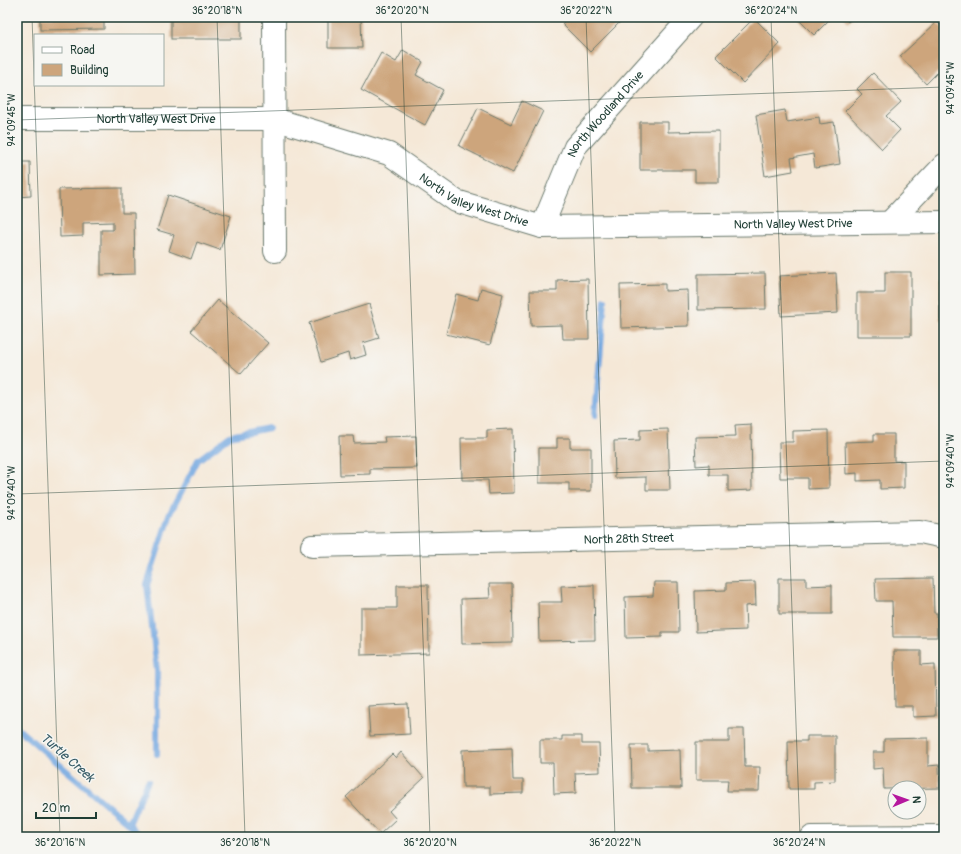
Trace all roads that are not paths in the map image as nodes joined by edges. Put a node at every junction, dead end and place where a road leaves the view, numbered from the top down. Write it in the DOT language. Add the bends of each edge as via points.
graph roads {
  1 [pos="274,17"];
  2 [pos="691,17"];
  3 [pos="274,119"];
  4 [pos="17,120"];
  5 [pos="944,165"];
  6 [pos="890,222"];
  7 [pos="944,222"];
  8 [pos="542,227"];
  9 [pos="275,251"];
  10 [pos="944,537"];
  11 [pos="312,546"];
  12 [pos="944,836"];
  13 [pos="812,837"];
  1 -- 3 [label="street"];
  2 -- 8 [label="street, North Woodland Drive" via="575,147"];
  3 -- 4 [label="street, North Valley West Drive"];
  3 -- 8 [label="street, North Valley West Drive" via="389,154 456,201"];
  3 -- 9 [label="street"];
  5 -- 6 [label="street"];
  6 -- 7 [label="street, North Valley West Drive"];
  6 -- 8 [label="street, North Valley West Drive"];
  10 -- 11 [label="street, North 28th Street" via="920,532"];
  12 -- 13 [label="street"];
}
